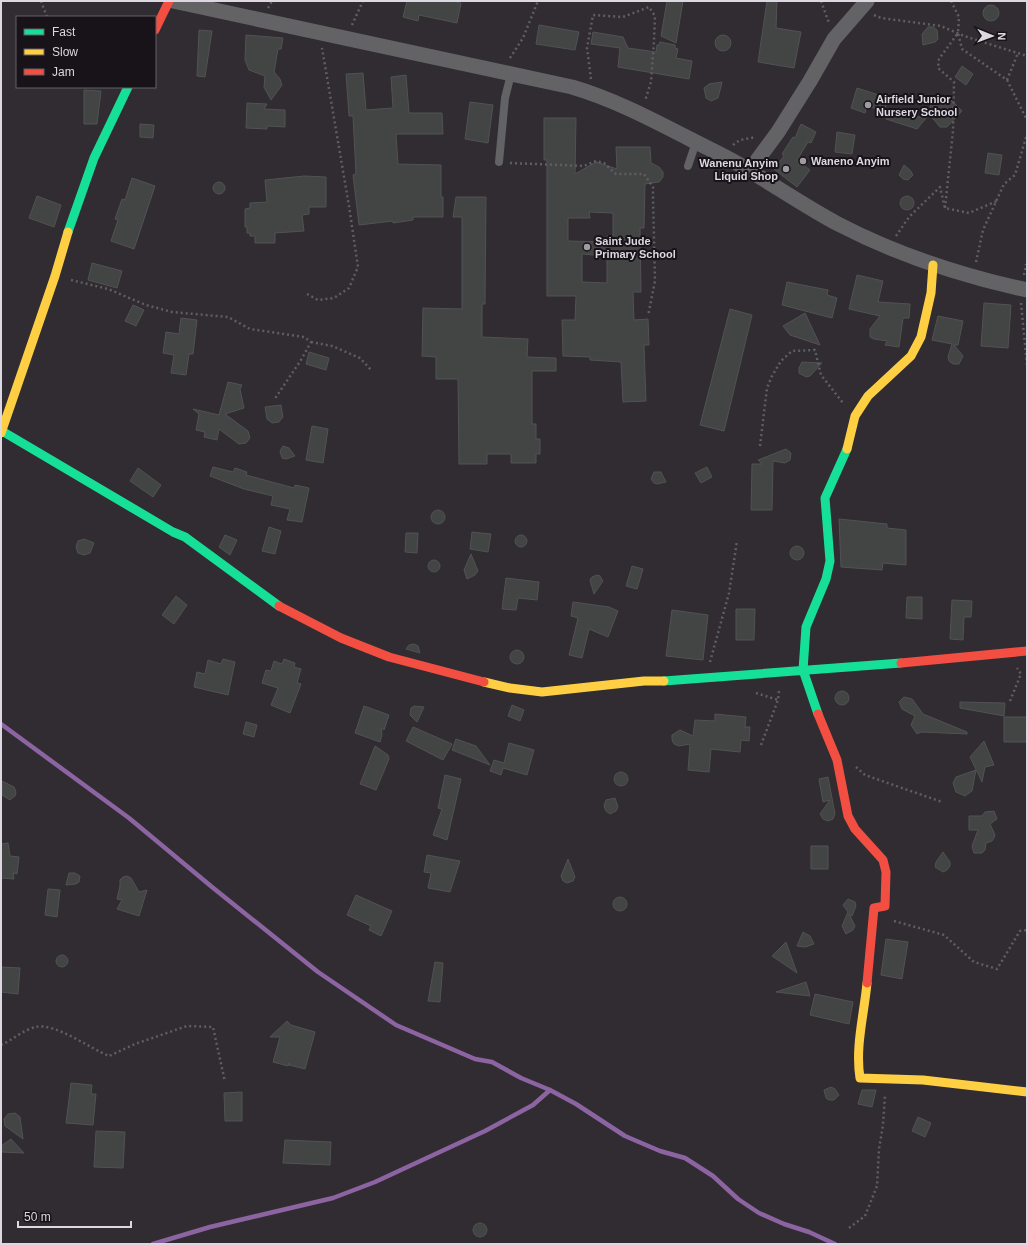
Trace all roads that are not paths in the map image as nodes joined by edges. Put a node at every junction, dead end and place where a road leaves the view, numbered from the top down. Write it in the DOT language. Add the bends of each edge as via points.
graph roads {
  1 [pos="169,1"];
  2 [pos="173,1"];
  3 [pos="863,5"];
  4 [pos="156,28"];
  5 [pos="506,73"];
  6 [pos="128,88"];
  7 [pos="696,142"];
  8 [pos="499,162"];
  9 [pos="688,166"];
  10 [pos="750,170"];
  11 [pos="933,265"];
  12 [pos="1023,289"];
  13 [pos="1,432"];
  14 [pos="1027,652"];
  15 [pos="803,670"];
  16 [pos="1027,1092"];
  1 -- 4 [label="street"];
  2 -- 5 [label="street"];
  3 -- 10 [label="street" via="834,39 778,132"];
  5 -- 7 [label="street" via="593,93"];
  5 -- 8 [label="lane"];
  6 -- 13 [label="street" via="94,158 73,215 56,276"];
  7 -- 9 [label="lane"];
  7 -- 10 [label="street"];
  10 -- 11 [label="street" via="797,201 839,224 888,248"];
  11 -- 12 [label="street"];
  11 -- 15 [label="street" via="931,293 921,337 911,356 877,387 855,416 847,449 825,498 830,561 826,579 806,627"];
  13 -- 15 [label="street" via="185,537 282,608 341,638 389,657 448,674 510,688 542,692 644,681 677,681"];
  14 -- 15 [label="street"];
  15 -- 16 [label="street" via="837,760 848,816 855,829 879,854 886,872 885,906 874,908 865,1006 859,1038 860,1052 857,1060 860,1078 886,1077 981,1085"];
}
